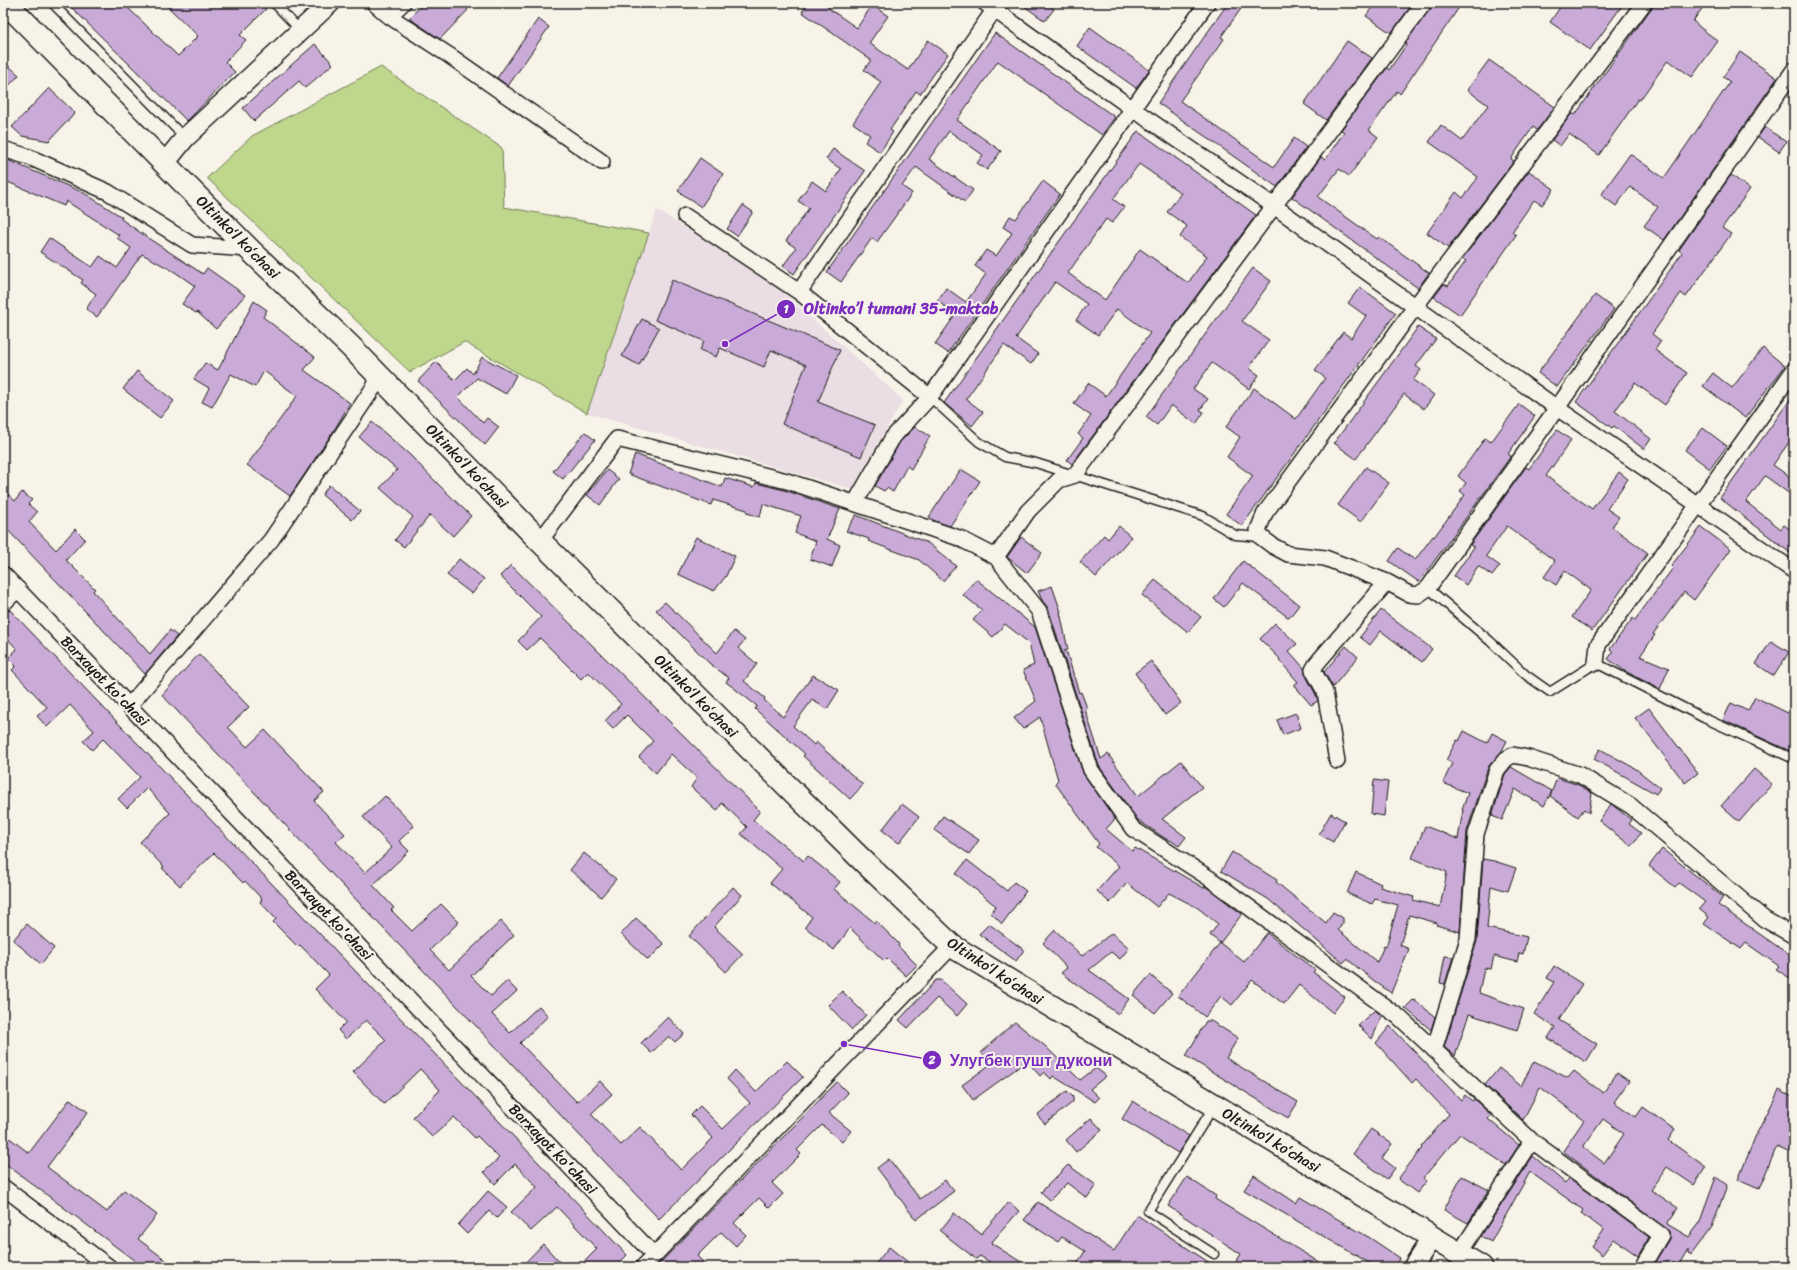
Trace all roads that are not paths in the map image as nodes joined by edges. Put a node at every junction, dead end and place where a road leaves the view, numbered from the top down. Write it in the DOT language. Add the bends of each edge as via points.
graph roads {
  1 [pos="6,3"];
  2 [pos="52,3"];
  3 [pos="274,3"];
  4 [pos="330,3"];
  5 [pos="374,3"];
  6 [pos="403,3"];
  7 [pos="1207,3"];
  8 [pos="1424,3"];
  9 [pos="1644,3"];
  10 [pos="993,5"];
  11 [pos="390,16"];
  12 [pos="300,30"];
  13 [pos="1794,70"];
  14 [pos="1133,109"];
  15 [pos="185,138"];
  16 [pos="3,149"];
  17 [pos="602,162"];
  18 [pos="164,164"];
  19 [pos="1274,206"];
  20 [pos="685,216"];
  21 [pos="249,249"];
  22 [pos="799,292"];
  23 [pos="1415,307"];
  24 [pos="1794,370"];
  25 [pos="380,378"];
  26 [pos="930,397"];
  27 [pos="1557,408"];
  28 [pos="1075,475"];
  29 [pos="855,504"];
  30 [pos="1698,506"];
  31 [pos="1261,537"];
  32 [pos="540,541"];
  33 [pos="996,557"];
  34 [pos="1794,571"];
  35 [pos="3,574"];
  36 [pos="1387,582"];
  37 [pos="1428,588"];
  38 [pos="18,590"];
  39 [pos="3,604"];
  40 [pos="1596,663"];
  41 [pos="130,706"];
  42 [pos="1794,759"];
  43 [pos="1337,761"];
  44 [pos="1794,936"];
  45 [pos="952,946"];
  46 [pos="1434,1050"];
  47 [pos="1214,1106"];
  48 [pos="1532,1141"];
  49 [pos="3,1187"];
  50 [pos="1432,1237"];
  51 [pos="1214,1254"];
  52 [pos="1459,1254"];
  53 [pos="654,1255"];
  54 [pos="109,1267"];
  55 [pos="643,1267"];
  56 [pos="1412,1267"];
  57 [pos="1481,1267"];
  58 [pos="1642,1267"];
  1 -- 18 [label="main road, Oltinkoʻl koʻchasi"];
  2 -- 15 [label="lane"];
  3 -- 12 [label="lane"];
  4 -- 12 [label="street"];
  5 -- 11 [label="street"];
  6 -- 11 [label="street"];
  7 -- 14 [label="street"];
  8 -- 19 [label="street"];
  9 -- 23 [label="street"];
  10 -- 14 [label="street"];
  10 -- 22 [label="street"];
  11 -- 17 [label="street"];
  12 -- 15 [label="street"];
  13 -- 27 [label="street"];
  14 -- 19 [label="street"];
  14 -- 26 [label="street"];
  15 -- 18 [label="street"];
  16 -- 21 [label="street" via="29,157 108,192 192,245"];
  18 -- 21 [label="main road, Oltinkoʻl koʻchasi"];
  19 -- 23 [label="street"];
  19 -- 28 [label="street"];
  20 -- 22 [label="street"];
  21 -- 25 [label="main road, Oltinkoʻl koʻchasi"];
  22 -- 26 [label="street"];
  23 -- 27 [label="street"];
  23 -- 31 [label="street" via="1265,513 1258,530"];
  24 -- 30 [label="street"];
  25 -- 32 [label="main road, Oltinkoʻl koʻchasi"];
  25 -- 41 [label="street" via="271,540"];
  26 -- 28 [label="lane" via="979,442 1005,457"];
  26 -- 29 [label="street" via="893,437"];
  27 -- 30 [label="street"];
  27 -- 37 [label="street"];
  28 -- 31 [label="lane" via="1204,516 1235,535"];
  28 -- 33 [label="street" via="1059,480 1033,506"];
  29 -- 32 [label="street" via="786,481 617,439"];
  29 -- 33 [label="street" via="959,538"];
  30 -- 34 [label="street"];
  30 -- 40 [label="street" via="1598,645"];
  31 -- 36 [label="street" via="1288,554 1325,558"];
  32 -- 45 [label="main road, Oltinkoʻl koʻchasi"];
  33 -- 46 [label="street" via="1039,611 1091,770 1133,829 1209,878 1393,1012"];
  35 -- 38 [label="street, Barxayot ko'chasi"];
  36 -- 37 [label="street" via="1409,594 1418,595"];
  36 -- 43 [label="street" via="1317,663 1314,670 1325,692"];
  37 -- 40 [label="lane" via="1526,675 1550,692"];
  38 -- 39 [label="street"];
  38 -- 41 [label="street, Barxayot ko'chasi"];
  40 -- 42 [label="lane" via="1704,718"];
  41 -- 53 [label="street, Barxayot ko'chasi"];
  44 -- 46 [label="street" via="1764,919 1631,806 1580,775 1512,755 1497,770 1476,834 1468,939"];
  45 -- 47 [label="main road, Oltinkoʻl koʻchasi"];
  45 -- 53 [label="street"];
  46 -- 48 [label="street"];
  47 -- 50 [label="main road, Oltinkoʻl koʻchasi"];
  47 -- 51 [label="lane" via="1148,1211"];
  48 -- 52 [label="street"];
  48 -- 58 [label="street" via="1661,1235"];
  49 -- 54 [label="street"];
  50 -- 52 [label="main road, Oltinkoʻl koʻchasi"];
  50 -- 56 [label="street"];
  52 -- 57 [label="main road, Oltinkoʻl koʻchasi"];
  53 -- 55 [label="street"];
}
